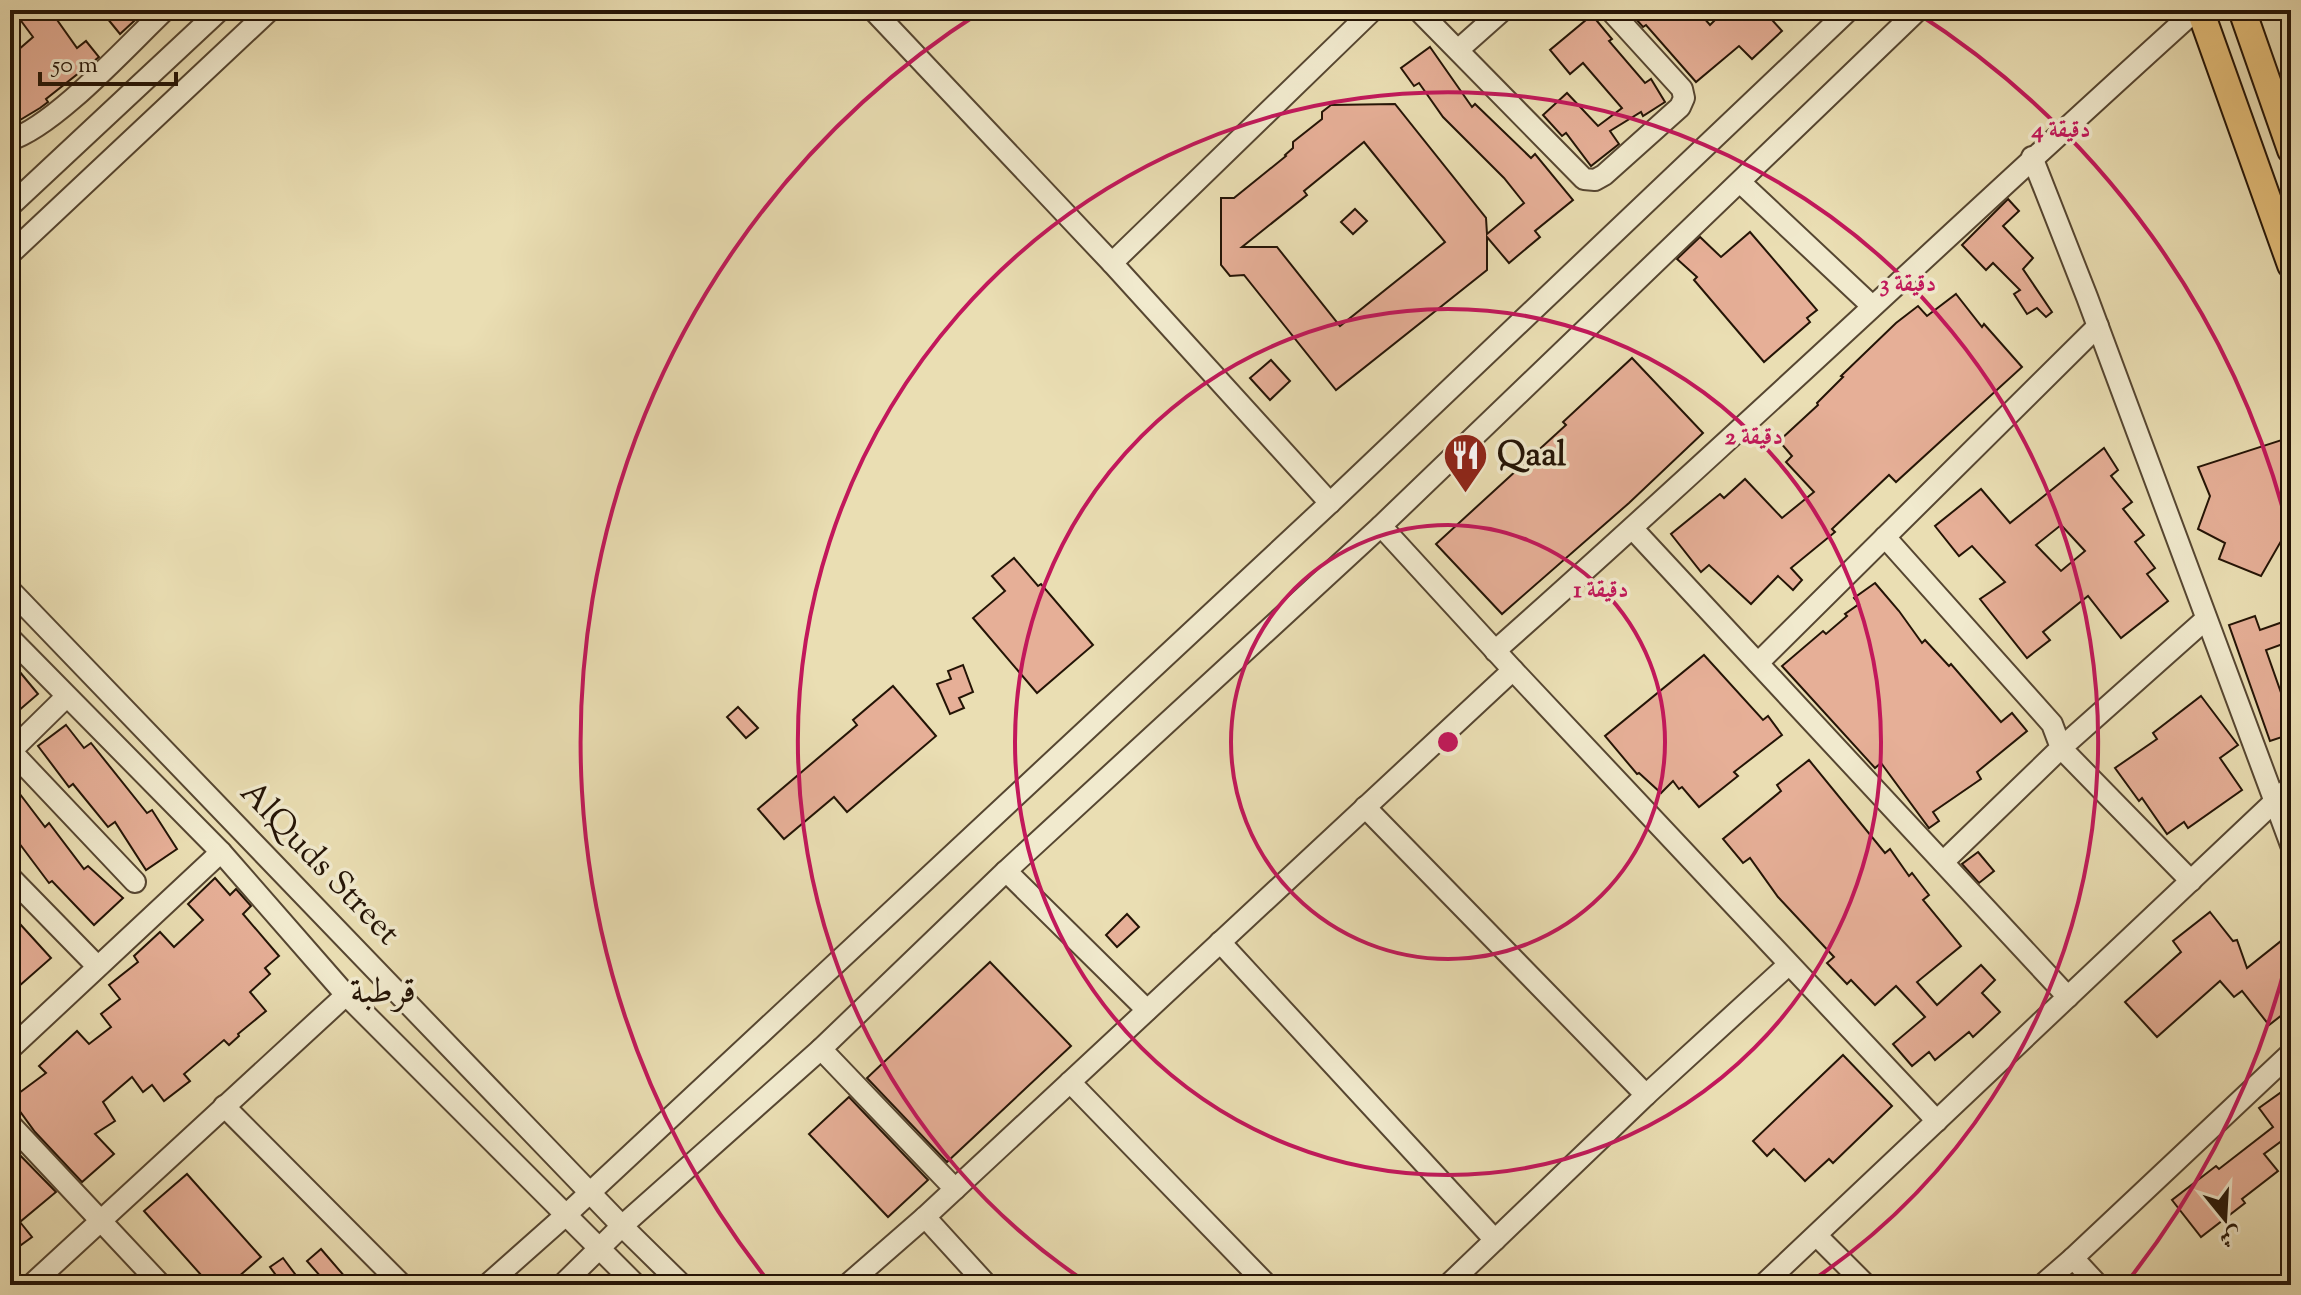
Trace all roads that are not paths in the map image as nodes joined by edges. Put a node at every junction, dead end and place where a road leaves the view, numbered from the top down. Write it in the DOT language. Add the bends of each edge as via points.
graph roads {
  1 [pos="165,10"];
  2 [pos="220,10"];
  3 [pos="270,10"];
  4 [pos="873,10"];
  5 [pos="1373,10"];
  6 [pos="1418,10"];
  7 [pos="1503,10"];
  8 [pos="1610,10"];
  9 [pos="1849,10"];
  10 [pos="1918,10"];
  11 [pos="2198,10"];
  12 [pos="2242,10"];
  13 [pos="1458,50"];
  14 [pos="10,140"];
  15 [pos="2291,150"];
  16 [pos="2032,157"];
  17 [pos="1740,182"];
  18 [pos="10,206"];
  19 [pos="10,254"];
  20 [pos="1112,263"];
  21 [pos="2291,265"];
  22 [pos="1872,306"];
  23 [pos="2098,326"];
  24 [pos="1330,503"];
  25 [pos="1381,526"];
  26 [pos="1633,529"];
  27 [pos="1885,537"];
  28 [pos="10,590"];
  29 [pos="2206,619"];
  30 [pos="10,638"];
  31 [pos="1495,651"];
  32 [pos="1758,663"];
  33 [pos="1513,670"];
  34 [pos="66,697"];
  35 [pos="2061,748"];
  36 [pos="10,750"];
  37 [pos="2291,786"];
  38 [pos="2274,802"];
  39 [pos="1365,807"];
  40 [pos="2291,845"];
  41 [pos="221,852"];
  42 [pos="1943,862"];
  43 [pos="1006,871"];
  44 [pos="10,877"];
  45 [pos="2191,881"];
  46 [pos="135,882"];
  47 [pos="1220,942"];
  48 [pos="1788,965"];
  49 [pos="97,966"];
  50 [pos="346,995"];
  51 [pos="2068,997"];
  52 [pos="1147,1010"];
  53 [pos="10,1049"];
  54 [pos="821,1049"];
  55 [pos="2291,1053"];
  56 [pos="1070,1082"];
  57 [pos="1646,1095"];
  58 [pos="224,1106"];
  59 [pos="1937,1121"];
  60 [pos="10,1124"];
  61 [pos="955,1189"];
  62 [pos="590,1191"];
  63 [pos="567,1214"];
  64 [pos="925,1217"];
  65 [pos="100,1221"];
  66 [pos="622,1226"];
  67 [pos="1817,1236"];
  68 [pos="1495,1240"];
  69 [pos="600,1248"];
  70 [pos="2073,1258"];
  71 [pos="31,1285"];
  72 [pos="161,1285"];
  73 [pos="402,1285"];
  74 [pos="487,1285"];
  75 [pos="562,1285"];
  76 [pos="636,1285"];
  77 [pos="682,1285"];
  78 [pos="847,1285"];
  79 [pos="987,1285"];
  80 [pos="1267,1285"];
  81 [pos="1448,1285"];
  82 [pos="1763,1285"];
  83 [pos="1866,1285"];
  84 [pos="2042,1285"];
  85 [pos="2098,1285"];
  1 -- 14 [label="street" via="65,104"];
  2 -- 18 [label="street"];
  3 -- 19 [label="street"];
  4 -- 20 [label="street"];
  5 -- 20 [label="street"];
  6 -- 13 [label="street"];
  7 -- 13 [label="street"];
  8 -- 13 [label="street" via="1682,89 1684,98 1595,180 1584,179"];
  9 -- 24 [label="street"];
  10 -- 17 [label="street"];
  11 -- 16 [label="street"];
  11 -- 21 [label="main road"];
  12 -- 15 [label="main road"];
  16 -- 22 [label="street"];
  16 -- 23 [label="street"];
  17 -- 22 [label="street"];
  17 -- 25 [label="street"];
  20 -- 24 [label="street"];
  22 -- 26 [label="street"];
  23 -- 27 [label="street"];
  23 -- 29 [label="street"];
  24 -- 62 [label="street"];
  25 -- 31 [label="street"];
  25 -- 43 [label="street"];
  26 -- 31 [label="street"];
  26 -- 32 [label="street"];
  27 -- 32 [label="street"];
  27 -- 35 [label="street" via="2052,724"];
  28 -- 62 [label="street, AlQuds Street"];
  29 -- 35 [label="street"];
  29 -- 38 [label="street"];
  30 -- 34 [label="street, AlQuds Street"];
  31 -- 33 [label="street"];
  32 -- 42 [label="street"];
  33 -- 39 [label="street"];
  33 -- 48 [label="street"];
  34 -- 36 [label="street"];
  34 -- 41 [label="street, AlQuds Street"];
  35 -- 42 [label="street"];
  35 -- 45 [label="street"];
  36 -- 46 [label="street"];
  37 -- 38 [label="street"];
  38 -- 40 [label="street"];
  38 -- 45 [label="street"];
  39 -- 47 [label="street"];
  39 -- 57 [label="street"];
  41 -- 49 [label="street"];
  41 -- 50 [label="street, AlQuds Street"];
  42 -- 51 [label="street"];
  43 -- 52 [label="street"];
  43 -- 54 [label="street"];
  44 -- 49 [label="street"];
  45 -- 51 [label="street"];
  47 -- 52 [label="street"];
  47 -- 68 [label="street"];
  48 -- 57 [label="street"];
  48 -- 59 [label="street"];
  49 -- 53 [label="street"];
  50 -- 58 [label="street"];
  50 -- 63 [label="street, AlQuds Street"];
  51 -- 59 [label="street"];
  52 -- 56 [label="street"];
  54 -- 61 [label="street"];
  54 -- 66 [label="street"];
  55 -- 70 [label="street"];
  56 -- 61 [label="street"];
  56 -- 80 [label="street"];
  57 -- 68 [label="street"];
  58 -- 65 [label="street"];
  58 -- 73 [label="street"];
  59 -- 67 [label="street"];
  60 -- 65 [label="street"];
  61 -- 64 [label="street"];
  62 -- 63 [label="street"];
  62 -- 66 [label="street, AlQuds Street"];
  63 -- 69 [label="street, AlQuds Street"];
  63 -- 74 [label="street"];
  64 -- 78 [label="street"];
  64 -- 79 [label="street"];
  65 -- 71 [label="street"];
  65 -- 72 [label="street"];
  66 -- 69 [label="street"];
  66 -- 77 [label="street, AlQuds Street"];
  67 -- 82 [label="street"];
  67 -- 83 [label="street"];
  68 -- 81 [label="street"];
  69 -- 75 [label="street"];
  69 -- 76 [label="street, AlQuds Street"];
  70 -- 84 [label="street"];
  70 -- 85 [label="street"];
}
